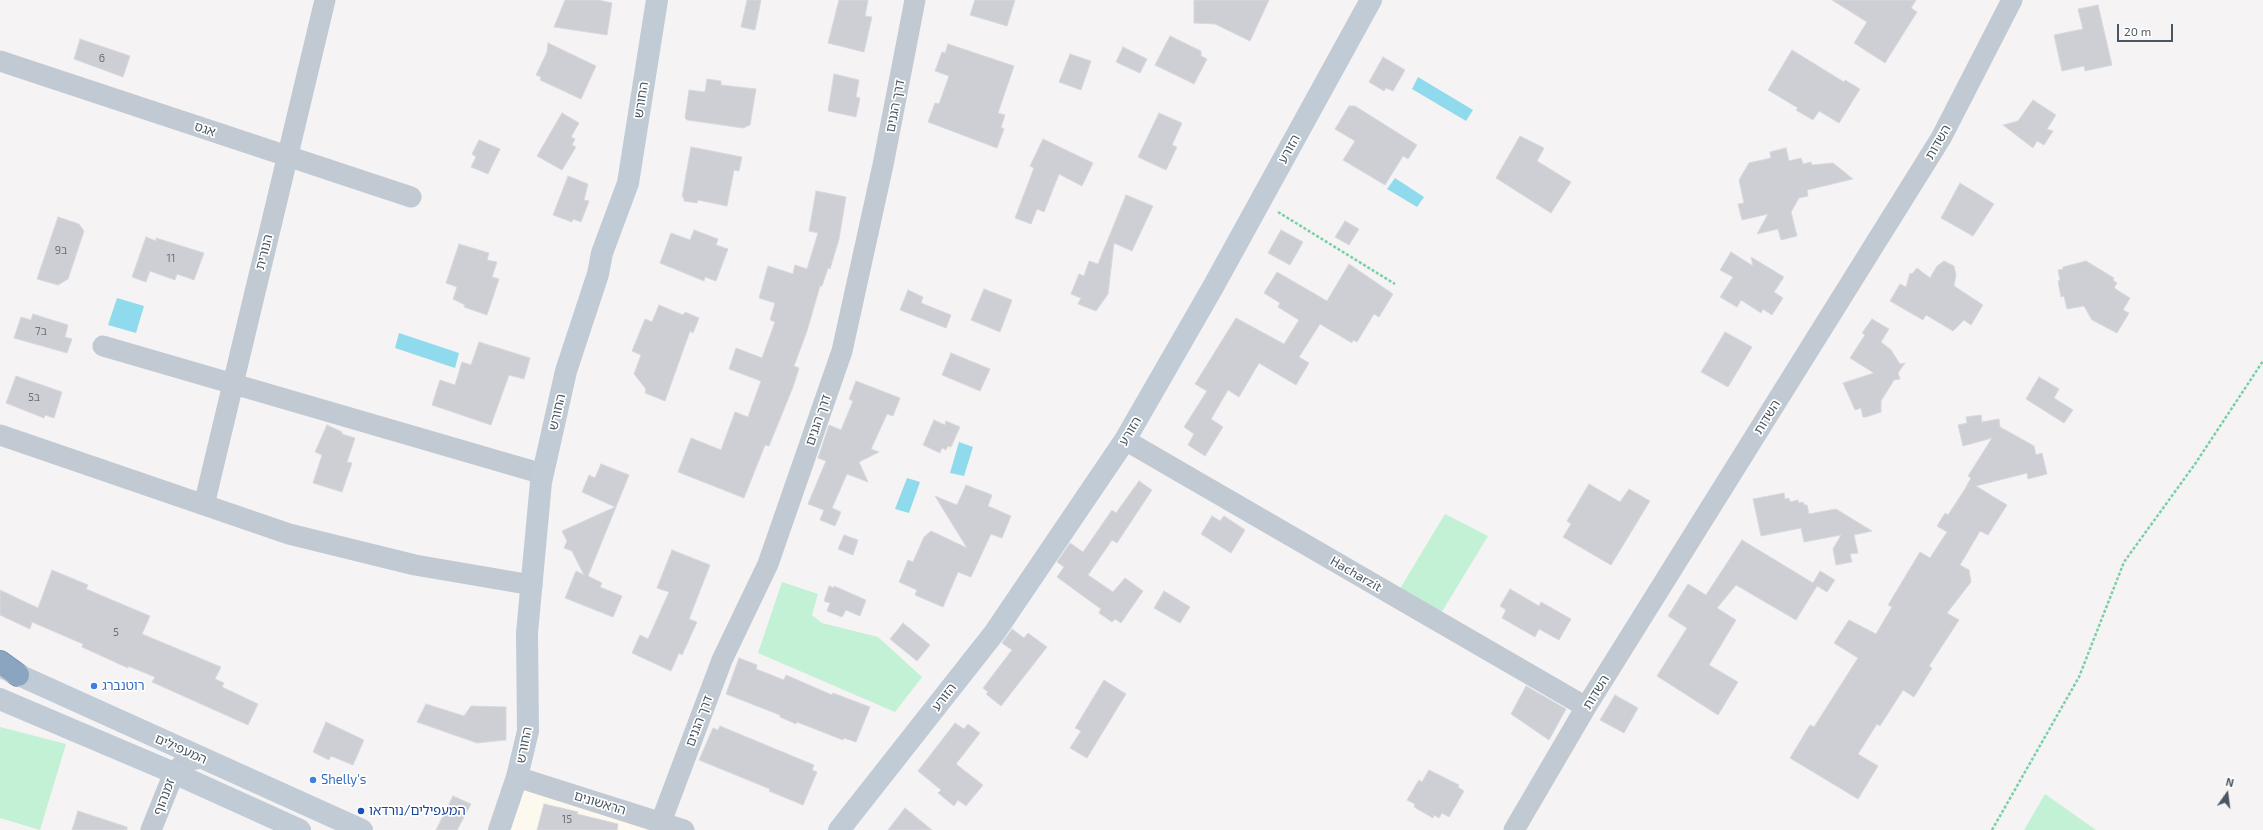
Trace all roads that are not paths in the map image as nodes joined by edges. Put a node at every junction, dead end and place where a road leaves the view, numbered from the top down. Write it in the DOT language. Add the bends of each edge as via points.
graph roads {
  1 [pos="325,0"];
  2 [pos="657,0"];
  3 [pos="915,0"];
  4 [pos="1371,0"];
  5 [pos="2012,0"];
  6 [pos="0,61"];
  7 [pos="287,156"];
  8 [pos="411,197"];
  9 [pos="103,346"];
  10 [pos="232,384"];
  11 [pos="0,435"];
  12 [pos="1125,440"];
  13 [pos="543,474"];
  14 [pos="204,505"];
  15 [pos="532,585"];
  16 [pos="0,662"];
  17 [pos="9,671"];
  18 [pos="0,699"];
  19 [pos="1586,707"];
  20 [pos="201,758"];
  21 [pos="174,773"];
  22 [pos="517,778"];
  23 [pos="661,822"];
  24 [pos="151,830"];
  25 [pos="300,830"];
  26 [pos="362,830"];
  27 [pos="499,830"];
  28 [pos="684,830"];
  29 [pos="839,830"];
  30 [pos="1514,830"];
  1 -- 7 [label="street, הנורית"];
  2 -- 13 [label="street, החורש" via="628,183 602,253 598,274 566,371"];
  3 -- 23 [label="street, דרך הגנים" via="884,165 842,351 768,564 722,660"];
  4 -- 12 [label="street, הזורע"];
  5 -- 19 [label="street, השדות" via="1941,138"];
  6 -- 7 [label="street, אגס"];
  7 -- 8 [label="street, אגס"];
  7 -- 10 [label="street, הנורית"];
  9 -- 10 [label="street"];
  10 -- 13 [label="street"];
  10 -- 14 [label="street, הנורית"];
  11 -- 14 [label="street"];
  12 -- 19 [label="street, Hacharzit"];
  12 -- 29 [label="street, הזורע" via="995,632"];
  13 -- 15 [label="street, החורש"];
  14 -- 15 [label="street" via="289,534 400,561"];
  15 -- 22 [label="street, החורש" via="527,633 528,731"];
  16 -- 17 [label="highway"];
  17 -- 20 [label="street, המעפילים"];
  18 -- 21 [label="street, המעפילים"];
  19 -- 30 [label="street, השדות"];
  20 -- 21 [label="street, זמנהוף" via="186,761"];
  20 -- 26 [label="street, המעפילים"];
  21 -- 24 [label="street, זמנהוף"];
  21 -- 25 [label="street, המעפילים"];
  22 -- 23 [label="street, הראשונים"];
  22 -- 27 [label="street, החורש"];
  23 -- 28 [label="street, הראשונים"];
}
